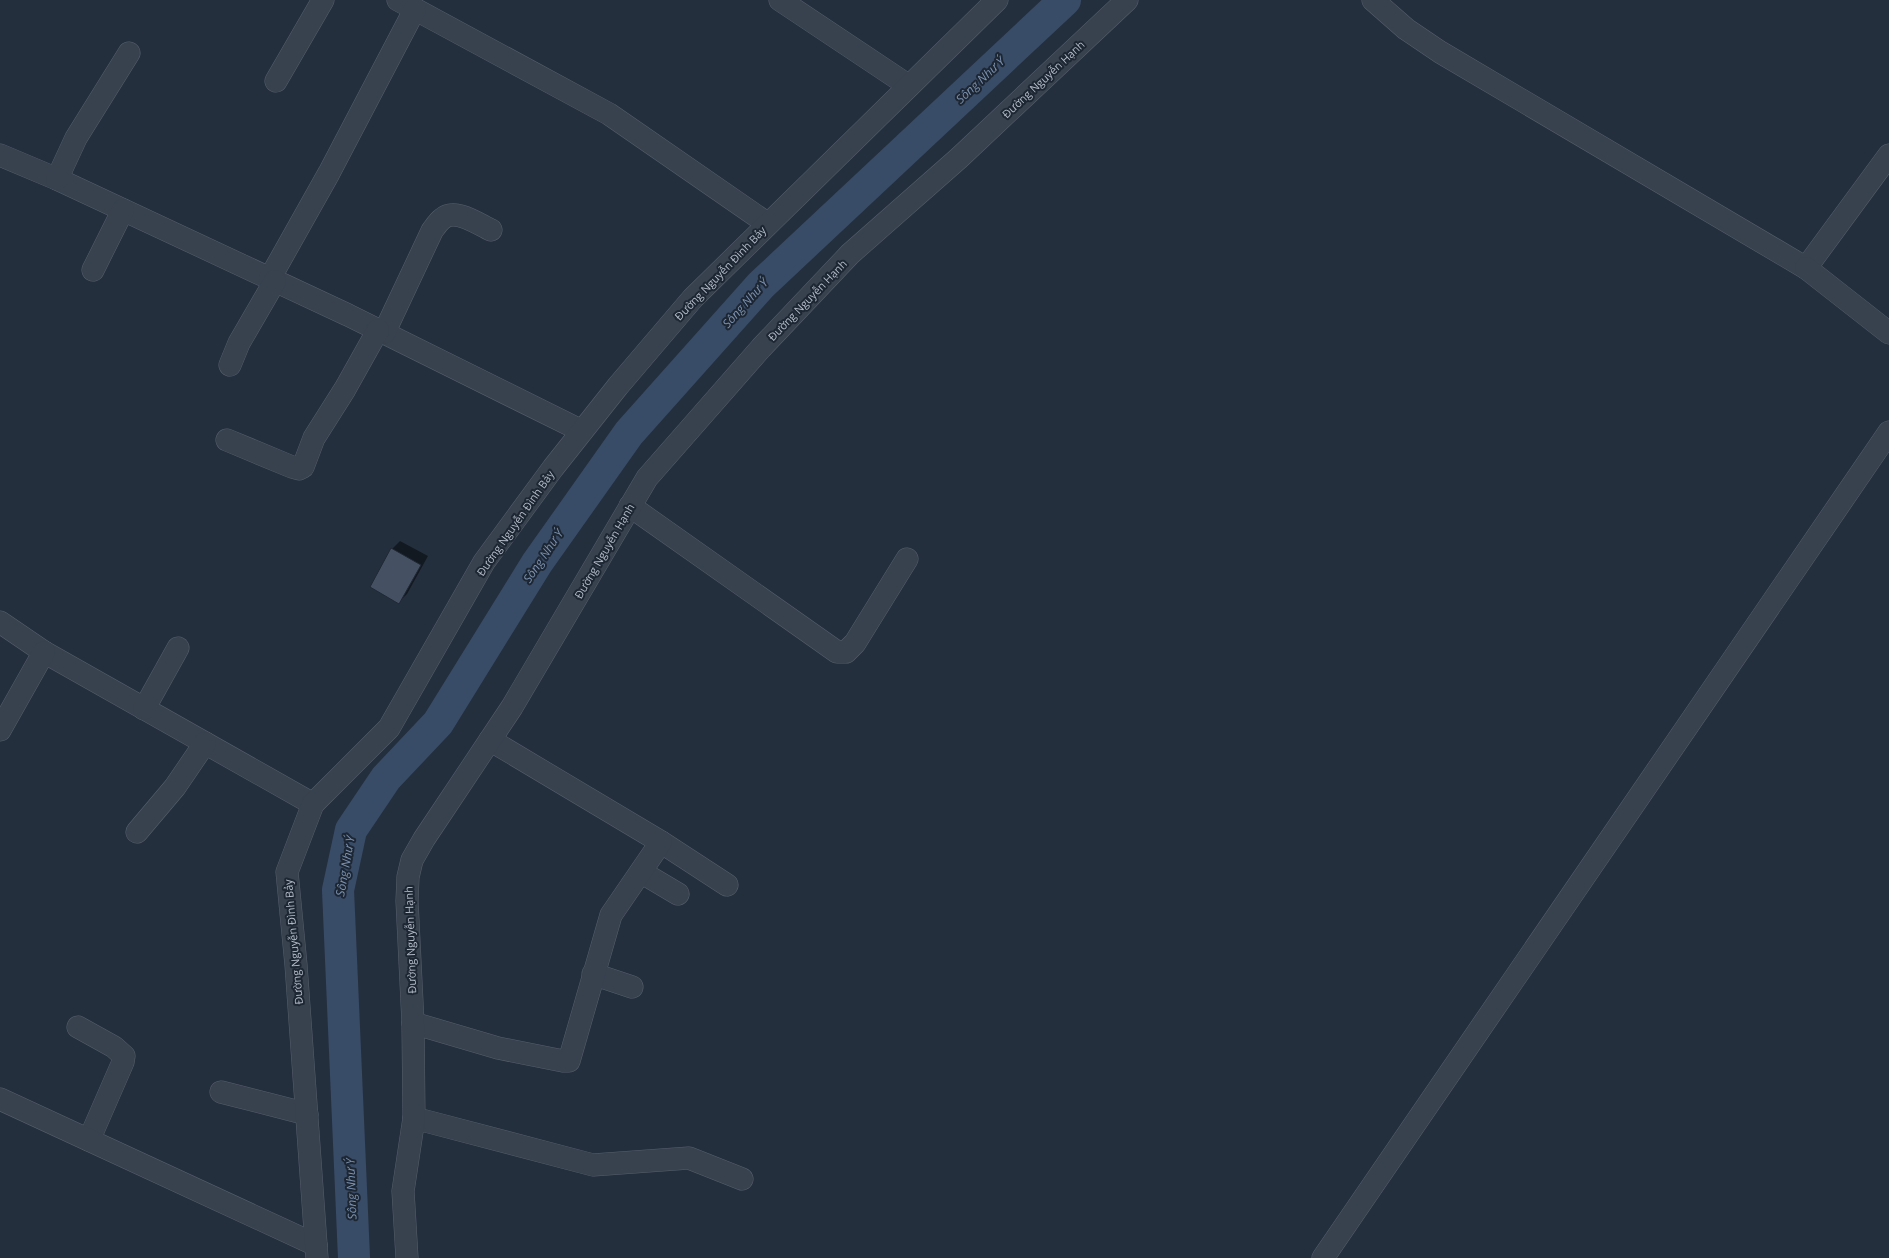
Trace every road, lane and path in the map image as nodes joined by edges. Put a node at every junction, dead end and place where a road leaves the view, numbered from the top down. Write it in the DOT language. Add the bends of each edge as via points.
graph roads {
  1 [pos="323,0"];
  2 [pos="780,0"];
  3 [pos="997,0"];
  4 [pos="1127,0"];
  5 [pos="1373,0"];
  6 [pos="407,4"];
  7 [pos="129,53"];
  8 [pos="276,80"];
  9 [pos="910,86"];
  10 [pos="0,155"];
  11 [pos="1889,155"];
  12 [pos="57,179"];
  13 [pos="123,210"];
  14 [pos="768,224"];
  15 [pos="491,230"];
  16 [pos="1806,268"];
  17 [pos="93,270"];
  18 [pos="273,279"];
  19 [pos="381,331"];
  20 [pos="1889,332"];
  21 [pos="230,364"];
  22 [pos="582,431"];
  23 [pos="1889,432"];
  24 [pos="227,440"];
  25 [pos="630,506"];
  26 [pos="907,559"];
  27 [pos="0,622"];
  28 [pos="178,648"];
  29 [pos="44,652"];
  30 [pos="144,709"];
  31 [pos="0,730"];
  32 [pos="490,740"];
  33 [pos="205,743"];
  34 [pos="313,804"];
  35 [pos="136,832"];
  36 [pos="661,842"];
  37 [pos="641,872"];
  38 [pos="727,885"];
  39 [pos="678,894"];
  40 [pos="593,974"];
  41 [pos="632,987"];
  42 [pos="413,1023"];
  43 [pos="78,1027"];
  44 [pos="220,1092"];
  45 [pos="0,1099"];
  46 [pos="307,1114"];
  47 [pos="414,1118"];
  48 [pos="89,1140"];
  49 [pos="742,1179"];
  50 [pos="317,1252"];
  51 [pos="407,1258"];
  52 [pos="1323,1258"];
  1 -- 8 [label="street"];
  2 -- 9 [label="street"];
  3 -- 9 [label="street, Đường Nguyễn Đình Bảy"];
  4 -- 25 [label="street, Đường Nguyễn Hạnh" via="964,153 850,254 750,360 647,478"];
  5 -- 16 [label="street" via="1406,29 1440,52"];
  6 -- 14 [label="street" via="609,114"];
  6 -- 18 [label="street" via="333,167"];
  7 -- 12 [label="street" via="76,138"];
  9 -- 14 [label="street, Đường Nguyễn Đình Bảy"];
  10 -- 12 [label="street"];
  11 -- 16 [label="street"];
  12 -- 13 [label="street"];
  13 -- 17 [label="street"];
  13 -- 18 [label="street"];
  14 -- 22 [label="street, Đường Nguyễn Đình Bảy" via="693,298"];
  15 -- 19 [label="street" via="461,215 451,214 443,218 432,231"];
  16 -- 20 [label="street"];
  18 -- 19 [label="street"];
  18 -- 21 [label="street"];
  19 -- 22 [label="street"];
  19 -- 24 [label="street" via="314,438 303,467 292,468"];
  22 -- 34 [label="street, Đường Nguyễn Đình Bảy" via="484,562 389,728"];
  23 -- 52 [label="street"];
  25 -- 26 [label="street" via="837,652 846,652 855,643"];
  25 -- 32 [label="street, Đường Nguyễn Hạnh"];
  27 -- 29 [label="street"];
  28 -- 30 [label="street"];
  29 -- 30 [label="street"];
  29 -- 31 [label="street"];
  30 -- 33 [label="street"];
  32 -- 36 [label="street"];
  32 -- 42 [label="street, Đường Nguyễn Hạnh" via="412,860 408,876 407,901"];
  33 -- 34 [label="street"];
  33 -- 35 [label="street" via="175,786"];
  34 -- 46 [label="street, Đường Nguyễn Đình Bảy" via="287,872"];
  36 -- 37 [label="street"];
  36 -- 38 [label="street"];
  37 -- 39 [label="street"];
  37 -- 40 [label="street" via="611,915"];
  40 -- 41 [label="street"];
  40 -- 42 [label="street" via="569,1061 498,1048"];
  42 -- 47 [label="street, Đường Nguyễn Hạnh"];
  43 -- 48 [label="street" via="114,1047 124,1056"];
  44 -- 46 [label="street"];
  45 -- 48 [label="street"];
  46 -- 50 [label="street, Đường Nguyễn Đình Bảy"];
  47 -- 49 [label="street" via="593,1165 689,1158"];
  47 -- 51 [label="street, Đường Nguyễn Hạnh" via="403,1191"];
  48 -- 50 [label="street"];
}
